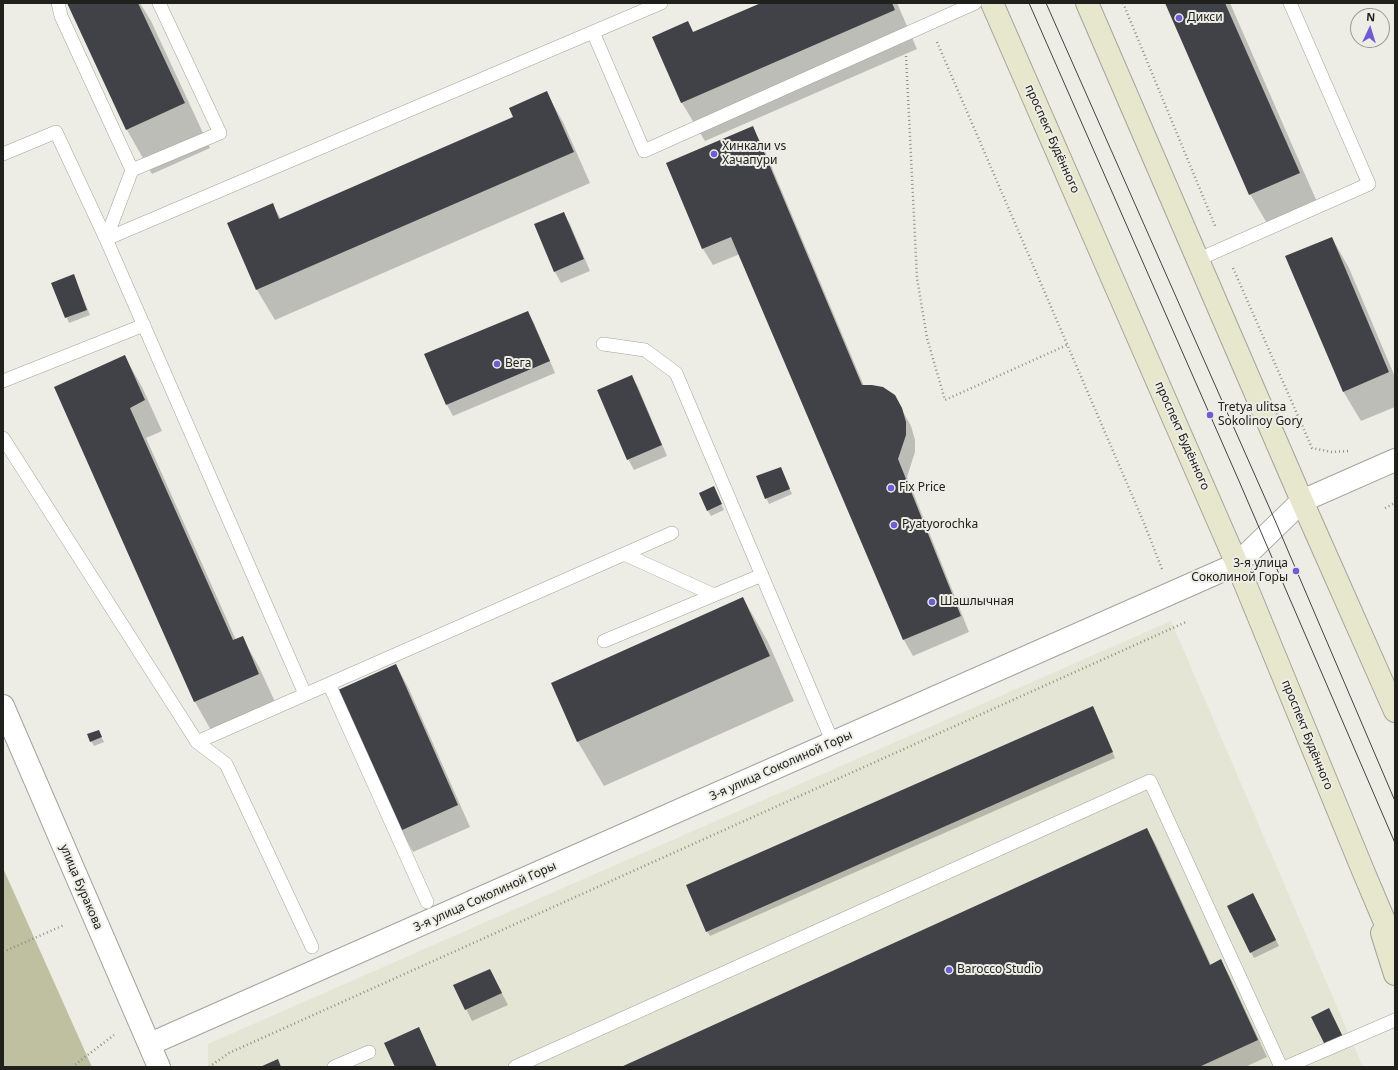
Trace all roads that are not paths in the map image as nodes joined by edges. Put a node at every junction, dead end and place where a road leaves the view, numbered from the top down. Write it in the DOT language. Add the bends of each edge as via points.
graph roads {
  1 [pos="58,3"];
  2 [pos="159,3"];
  3 [pos="661,3"];
  4 [pos="975,3"];
  5 [pos="992,3"];
  6 [pos="1087,3"];
  7 [pos="1290,3"];
  8 [pos="592,32"];
  9 [pos="3,154"];
  10 [pos="132,170"];
  11 [pos="106,239"];
  12 [pos="1199,259"];
  13 [pos="144,325"];
  14 [pos="603,344"];
  15 [pos="3,381"];
  16 [pos="3,438"];
  17 [pos="1395,460"];
  18 [pos="1302,501"];
  19 [pos="672,533"];
  20 [pos="624,554"];
  21 [pos="1237,564"];
  22 [pos="762,575"];
  23 [pos="714,595"];
  24 [pos="604,641"];
  25 [pos="329,684"];
  26 [pos="305,694"];
  27 [pos="3,706"];
  28 [pos="1395,711"];
  29 [pos="197,742"];
  30 [pos="833,743"];
  31 [pos="1364,873"];
  32 [pos="427,902"];
  33 [pos="1395,946"];
  34 [pos="312,947"];
  35 [pos="1395,974"];
  36 [pos="1395,1020"];
  37 [pos="150,1044"];
  38 [pos="369,1052"];
  39 [pos="159,1067"];
  40 [pos="334,1067"];
  41 [pos="516,1067"];
  42 [pos="1281,1067"];
  43 [pos="1286,1067"];
  1 -- 10 [label="lane" via="61,16"];
  2 -- 10 [label="lane" via="220,133"];
  3 -- 8 [label="lane"];
  4 -- 8 [label="lane" via="644,151"];
  5 -- 21 [label="main road, проспект Будённого"];
  6 -- 12 [label="main road"];
  7 -- 12 [label="lane" via="1369,184"];
  8 -- 11 [label="lane"];
  9 -- 11 [label="lane" via="56,132"];
  10 -- 11 [label="lane"];
  11 -- 13 [label="lane"];
  12 -- 18 [label="main road"];
  13 -- 15 [label="lane"];
  13 -- 26 [label="lane"];
  14 -- 22 [label="lane" via="645,350 676,372"];
  16 -- 29 [label="lane"];
  17 -- 18 [label="street, 3-я улица Соколиной Горы"];
  18 -- 21 [label="street, 3-я улица Соколиной Горы"];
  18 -- 28 [label="main road"];
  19 -- 20 [label="lane"];
  20 -- 23 [label="lane"];
  20 -- 25 [label="lane"];
  21 -- 30 [label="street, 3-я улица Соколиной Горы"];
  21 -- 31 [label="main road, проспект Будённого"];
  22 -- 23 [label="lane"];
  22 -- 30 [label="lane"];
  23 -- 24 [label="lane"];
  25 -- 26 [label="lane"];
  25 -- 32 [label="lane"];
  26 -- 29 [label="lane"];
  27 -- 37 [label="street, улица Буракова"];
  29 -- 34 [label="lane" via="226,764"];
  30 -- 37 [label="street, 3-я улица Соколиной Горы"];
  31 -- 33 [label="main road, проспект Будённого"];
  31 -- 35 [label="main road, проспект Будённого"];
  36 -- 43 [label="lane"];
  37 -- 39 [label="street, улица Буракова"];
  38 -- 40 [label="lane"];
  41 -- 42 [label="lane" via="1150,781"];
}
